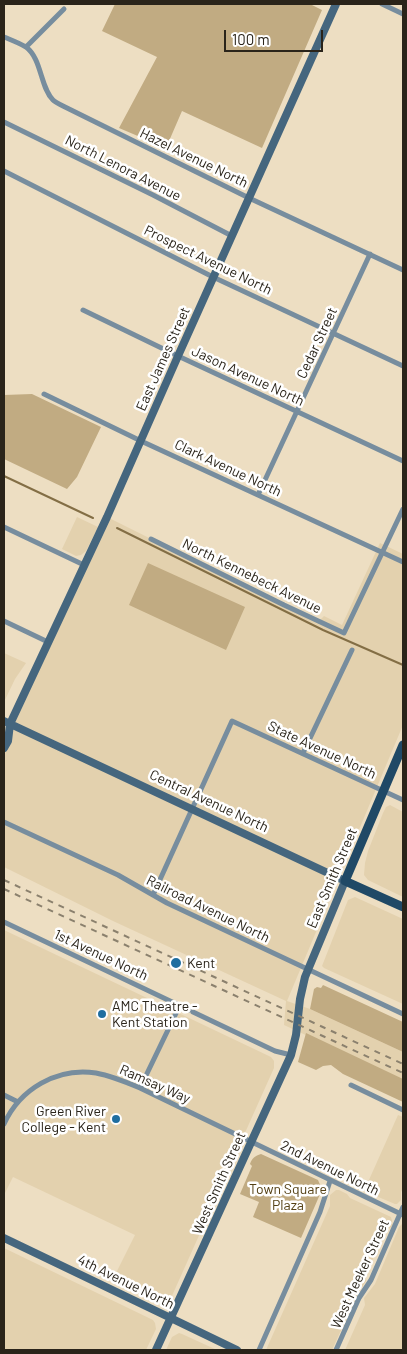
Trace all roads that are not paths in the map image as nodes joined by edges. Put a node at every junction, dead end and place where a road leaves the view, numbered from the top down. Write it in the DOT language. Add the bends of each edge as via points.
graph roads {
  1 [pos="336,4"];
  2 [pos="382,4"];
  3 [pos="64,10"];
  4 [pos="403,14"];
  5 [pos="4,37"];
  6 [pos="26,47"];
  7 [pos="4,122"];
  8 [pos="4,171"];
  9 [pos="249,198"];
  10 [pos="232,236"];
  11 [pos="370,254"];
  12 [pos="403,270"];
  13 [pos="213,277"];
  14 [pos="83,310"];
  15 [pos="334,334"];
  16 [pos="178,356"];
  17 [pos="403,366"];
  18 [pos="44,394"];
  19 [pos="298,411"];
  20 [pos="141,441"];
  21 [pos="403,461"];
  22 [pos="258,495"];
  23 [pos="403,509"];
  24 [pos="4,527"];
  25 [pos="151,539"];
  26 [pos="382,553"];
  27 [pos="403,562"];
  28 [pos="84,565"];
  29 [pos="4,621"];
  30 [pos="48,642"];
  31 [pos="352,650"];
  32 [pos="7,722"];
  33 [pos="4,730"];
  34 [pos="403,745"];
  35 [pos="4,748"];
  36 [pos="303,753"];
  37 [pos="383,790"];
  38 [pos="403,800"];
  39 [pos="192,808"];
  40 [pos="4,822"];
  41 [pos="345,881"];
  42 [pos="153,895"];
  43 [pos="403,908"];
  44 [pos="4,922"];
  45 [pos="308,970"];
  46 [pos="180,1005"];
  47 [pos="403,1014"];
  48 [pos="297,1024"];
  49 [pos="291,1055"];
  50 [pos="351,1085"];
  51 [pos="140,1088"];
  52 [pos="4,1095"];
  53 [pos="18,1102"];
  54 [pos="403,1110"];
  55 [pos="4,1124"];
  56 [pos="251,1142"];
  57 [pos="330,1180"];
  58 [pos="403,1206"];
  59 [pos="402,1214"];
  60 [pos="4,1238"];
  61 [pos="172,1318"];
  62 [pos="156,1350"];
  63 [pos="237,1350"];
  64 [pos="260,1350"];
  65 [pos="336,1350"];
  1 -- 9 [label="main road, East James Street"];
  2 -- 4 [label="street"];
  3 -- 6 [label="street"];
  5 -- 6 [label="street"];
  6 -- 9 [label="street, Hazel Avenue North" via="53,100"];
  7 -- 10 [label="street, North Lenora Avenue"];
  8 -- 13 [label="street, Prospect Avenue North"];
  9 -- 10 [label="main road, East James Street"];
  9 -- 11 [label="street, Hazel Avenue North"];
  10 -- 13 [label="main road, East James Street"];
  11 -- 12 [label="street, Hazel Avenue North"];
  11 -- 15 [label="street, Cedar Street"];
  13 -- 15 [label="street, Prospect Avenue North"];
  13 -- 16 [label="main road, East James Street"];
  14 -- 16 [label="street, Jason Avenue North"];
  15 -- 17 [label="street, Prospect Avenue North"];
  15 -- 19 [label="street, Cedar Street"];
  16 -- 19 [label="street, Jason Avenue North"];
  16 -- 20 [label="main road, East James Street"];
  18 -- 20 [label="street, Clark Avenue North"];
  19 -- 21 [label="street, Jason Avenue North"];
  19 -- 22 [label="street, Cedar Street"];
  20 -- 22 [label="street, Clark Avenue North"];
  20 -- 28 [label="main road, East James Street"];
  22 -- 26 [label="street, Clark Avenue North"];
  23 -- 26 [label="street"];
  24 -- 28 [label="street"];
  25 -- 26 [label="street, North Kennebeck Avenue" via="344,633"];
  26 -- 27 [label="street, Clark Avenue North"];
  28 -- 30 [label="main road, East James Street"];
  29 -- 30 [label="street"];
  30 -- 32 [label="main road, East James Street"];
  31 -- 36 [label="street"];
  32 -- 33 [label="main road, East James Street"];
  32 -- 35 [label="main road, East James Street" via="8,740"];
  32 -- 39 [label="main road, Central Avenue North"];
  34 -- 37 [label="main road, East Smith Street"];
  36 -- 37 [label="street, State Avenue North"];
  36 -- 39 [label="street, State Avenue North" via="232,721"];
  37 -- 38 [label="street, State Avenue North"];
  37 -- 41 [label="main road, East Smith Street"];
  39 -- 41 [label="main road, Central Avenue North"];
  39 -- 42 [label="street"];
  40 -- 42 [label="street, Railroad Avenue North" via="118,875"];
  41 -- 43 [label="main road, Central Avenue North"];
  41 -- 45 [label="main road, East Smith Street"];
  42 -- 45 [label="street, Railroad Avenue North"];
  44 -- 46 [label="street, 1st Avenue North"];
  45 -- 47 [label="street, Railroad Avenue North"];
  45 -- 48 [label="main road, East Smith Street" via="303,982"];
  46 -- 49 [label="street, 1st Avenue North" via="275,1051"];
  46 -- 51 [label="street"];
  48 -- 49 [label="main road, West Smith Street"];
  49 -- 56 [label="main road, West Smith Street"];
  50 -- 54 [label="street"];
  51 -- 53 [label="street, Ramsay Way" via="95,1073 68,1074 46,1080"];
  51 -- 56 [label="street, Ramsay Way"];
  52 -- 53 [label="street"];
  53 -- 55 [label="street, Ramsay Way"];
  56 -- 57 [label="street, 2nd Avenue North"];
  56 -- 61 [label="main road, West Smith Street"];
  57 -- 59 [label="street, 2nd Avenue North"];
  57 -- 64 [label="street" via="320,1212"];
  58 -- 59 [label="street, West Meeker Street"];
  59 -- 65 [label="street, West Meeker Street"];
  60 -- 61 [label="main road, 4th Avenue North"];
  61 -- 62 [label="main road, West Smith Street"];
  61 -- 63 [label="main road, 4th Avenue North"];
}
